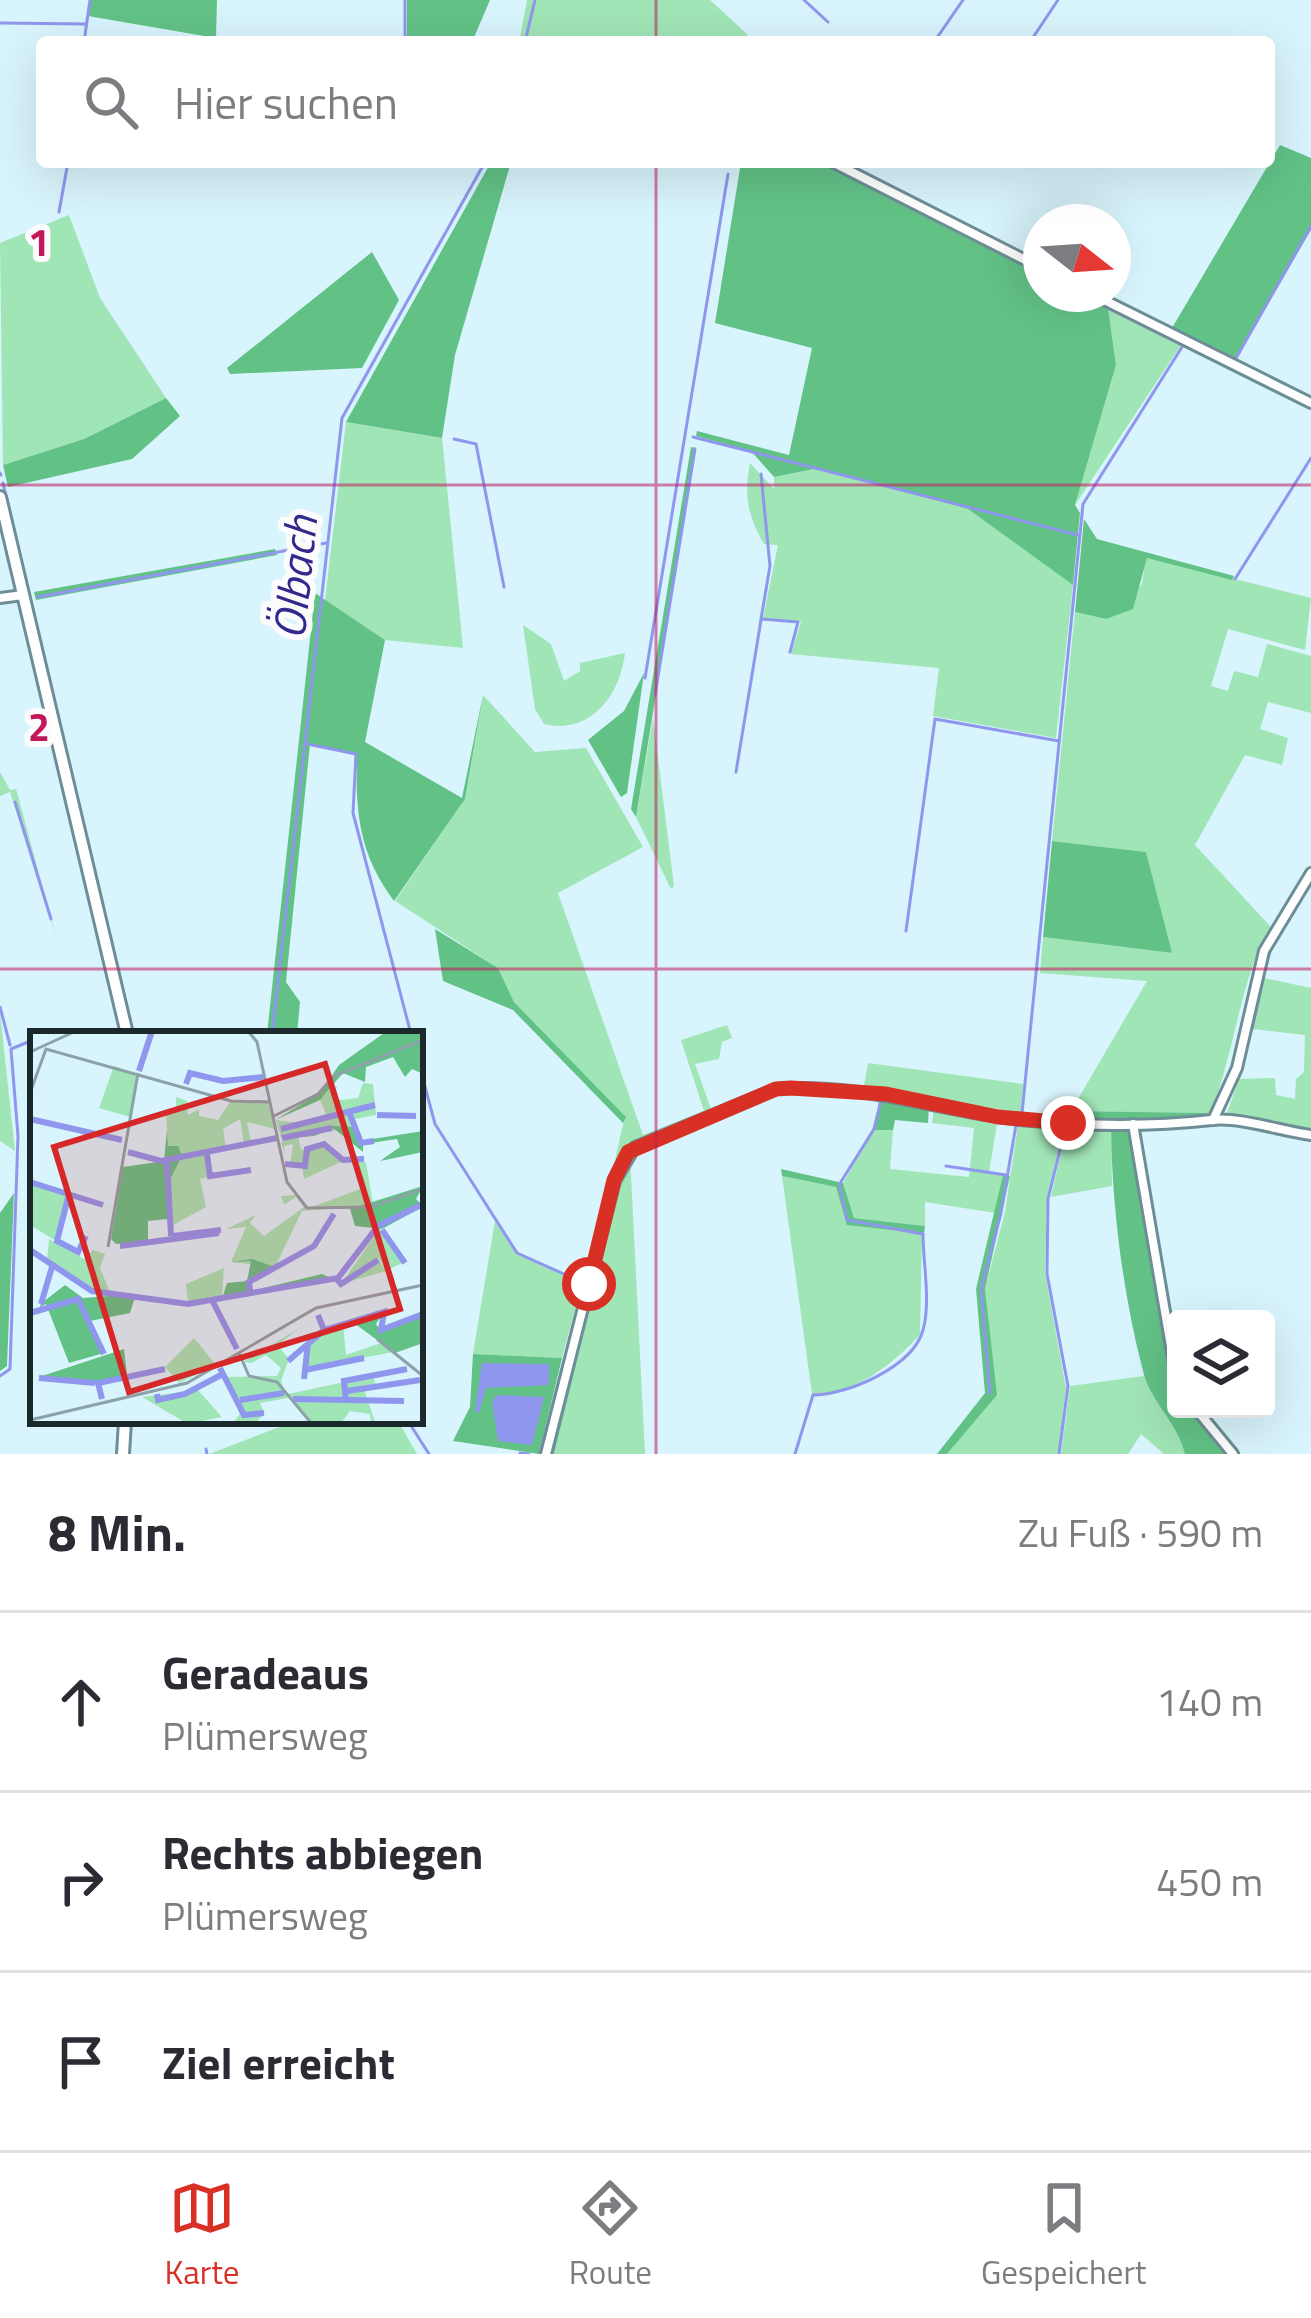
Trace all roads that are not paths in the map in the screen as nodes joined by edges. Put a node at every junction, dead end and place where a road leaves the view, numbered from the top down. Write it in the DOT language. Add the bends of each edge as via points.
graph roads {
  1 [pos="844,168"];
  2 [pos="1023,259"];
  3 [pos="1128,312"];
  4 [pos="1311,404"];
  5 [pos="0,496"];
  6 [pos="23,596"];
  7 [pos="0,598"];
  8 [pos="1311,873"];
  9 [pos="126,1031"];
  10 [pos="1213,1120"];
  11 [pos="1133,1124"];
  12 [pos="1311,1135"];
  13 [pos="1167,1323"];
  14 [pos="1203,1418"];
  15 [pos="124,1424"];
  16 [pos="123,1454"];
  17 [pos="546,1454"];
  18 [pos="1233,1454"];
  1 -- 2 [label="street"];
  3 -- 4 [label="street"];
  5 -- 6 [label="main road"];
  6 -- 7 [label="street"];
  6 -- 9 [label="main road"];
  8 -- 10 [label="street" via="1264,951 1237,1068"];
  10 -- 11 [label="street"];
  10 -- 12 [label="street"];
  11 -- 13 [label="street"];
  11 -- 17 [label="street" via="1021,1120 886,1094 791,1088 635,1147 614,1180"];
  14 -- 18 [label="street"];
  15 -- 16 [label="main road"];
}
